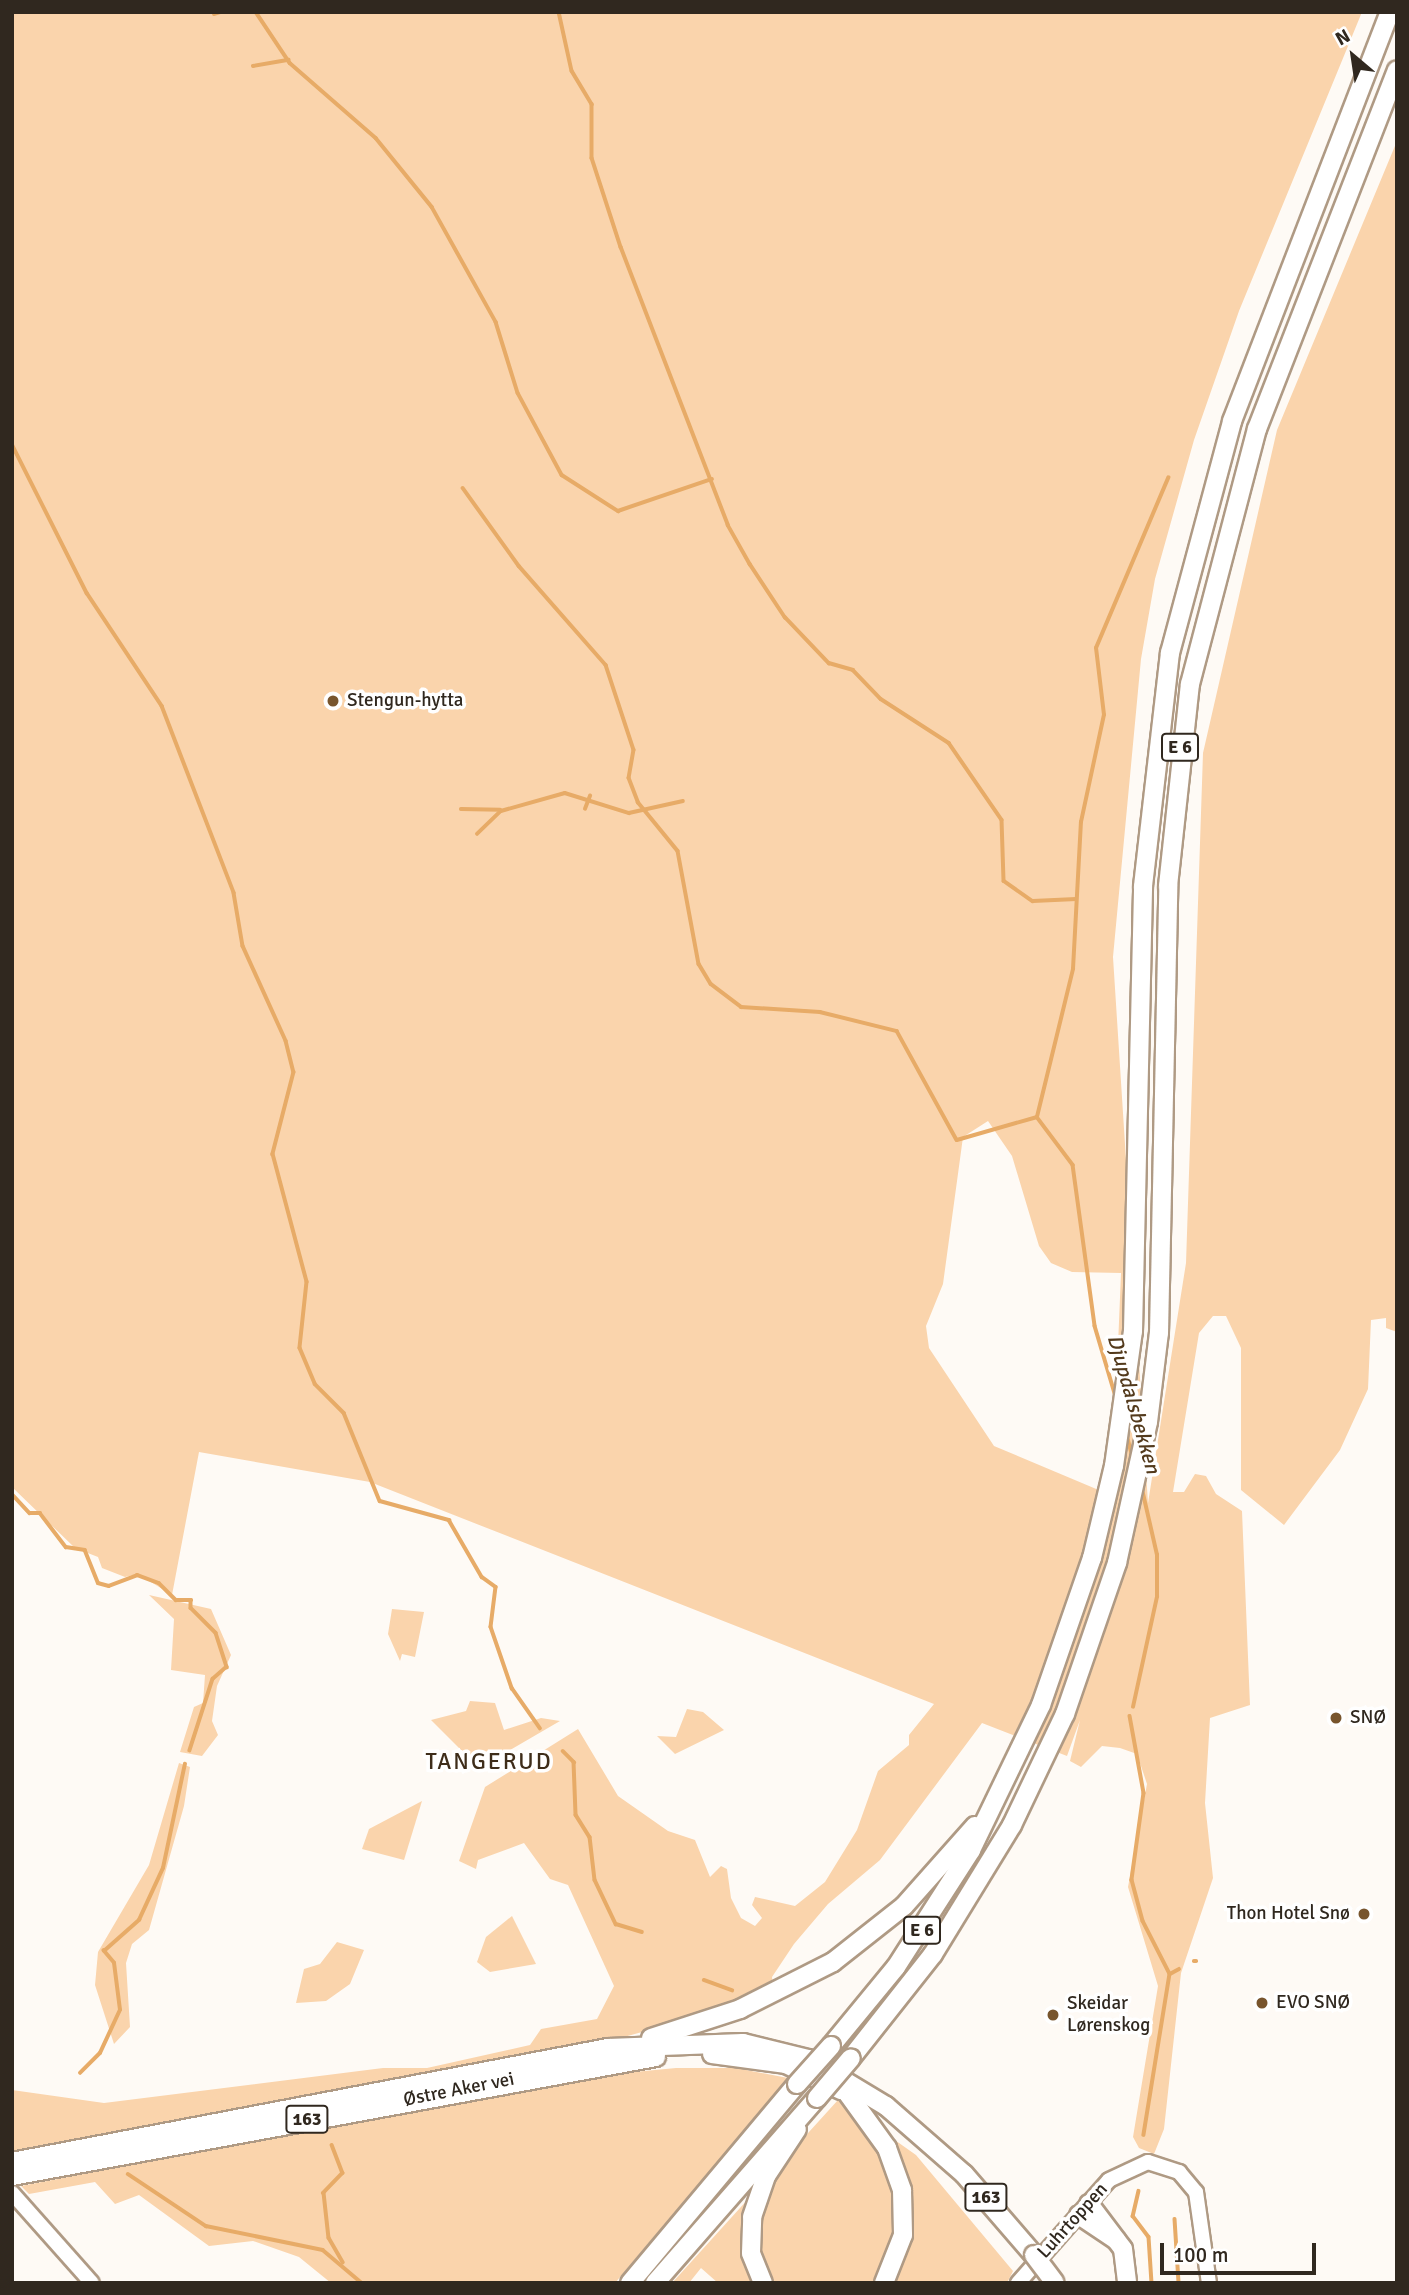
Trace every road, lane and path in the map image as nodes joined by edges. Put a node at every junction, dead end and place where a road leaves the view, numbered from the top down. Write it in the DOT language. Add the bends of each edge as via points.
graph roads {
  1 [pos="1390,12"];
  2 [pos="1397,70"];
  3 [pos="995,1802"];
  4 [pos="608,2048"];
  5 [pos="848,2094"];
  6 [pos="815,2100"];
  7 [pos="890,2115"];
  8 [pos="12,2162"];
  9 [pos="12,2176"];
  10 [pos="12,2193"];
  11 [pos="1084,2209"];
  12 [pos="1051,2282"];
  13 [pos="92,2283"];
  14 [pos="630,2283"];
  15 [pos="654,2283"];
  16 [pos="763,2283"];
  17 [pos="884,2283"];
  18 [pos="1018,2283"];
  19 [pos="1127,2283"];
  20 [pos="1209,2283"];
  1 -- 3 [label="highway, E 6" via="1246,381 1177,620 1145,840 1137,1257 1123,1418 1078,1603 1041,1705"];
  2 -- 6 [label="highway, E 6, bridge" via="1260,419 1190,684 1168,887 1159,1333 1139,1471 1117,1563 1065,1714 1012,1825 933,1954"];
  3 -- 4 [label="highway" via="921,1890 833,1962 730,2013"];
  3 -- 14 [label="highway, E 6, bridge" via="921,1930 831,2046"];
  4 -- 7 [label="highway, Østre Aker vei / 163" via="759,2045 829,2069"];
  4 -- 8 [label="highway, Østre Aker vei / 163"];
  5 -- 7 [label="highway, Østre Aker vei / 163"];
  5 -- 9 [label="highway, Østre Aker vei / 163" via="758,2057 659,2057"];
  5 -- 17 [label="highway" via="887,2148 902,2190 903,2235"];
  6 -- 15 [label="highway, E 6"];
  6 -- 16 [label="highway, E 6" via="754,2205 750,2241"];
  7 -- 12 [label="highway, 163, bridge"];
  10 -- 13 [label="street"];
  11 -- 18 [label="street, Luhrtoppen"];
  11 -- 19 [label="highway" via="1119,2242"];
  11 -- 20 [label="street, Luhrtoppen" via="1131,2166 1158,2163 1180,2172 1202,2207"];
}
